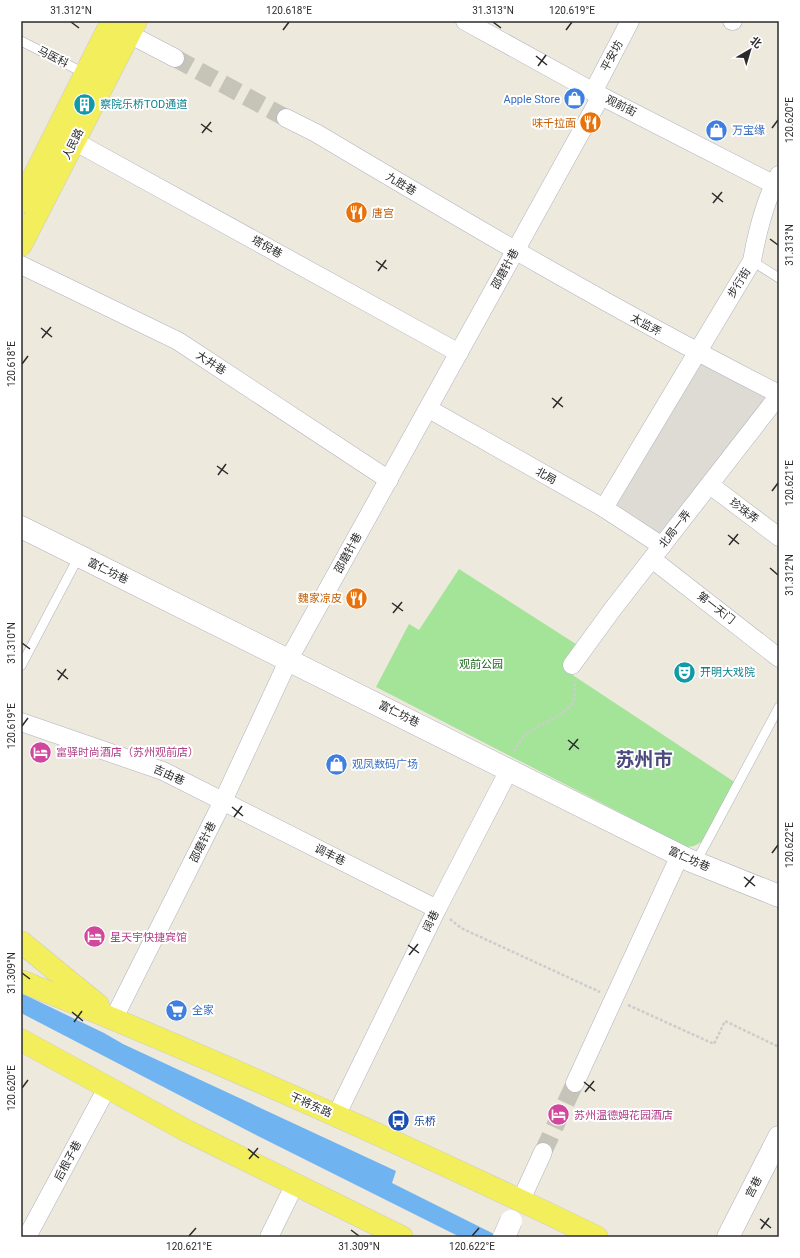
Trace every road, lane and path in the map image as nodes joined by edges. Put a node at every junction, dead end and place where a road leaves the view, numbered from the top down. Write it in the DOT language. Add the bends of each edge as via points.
graph roads {
  1 [pos="112,21"];
  2 [pos="465,21"];
  3 [pos="630,21"];
  4 [pos="132,28"];
  5 [pos="21,41"];
  6 [pos="175,58"];
  7 [pos="86,74"];
  8 [pos="597,94"];
  9 [pos="286,118"];
  10 [pos="74,141"];
  11 [pos="777,182"];
  12 [pos="21,202"];
  13 [pos="21,245"];
  14 [pos="515,252"];
  15 [pos="752,261"];
  16 [pos="21,265"];
  17 [pos="779,278"];
  18 [pos="696,352"];
  19 [pos="459,353"];
  20 [pos="779,394"];
  21 [pos="429,409"];
  22 [pos="389,480"];
  23 [pos="710,485"];
  24 [pos="604,508"];
  25 [pos="21,527"];
  26 [pos="779,538"];
  27 [pos="657,552"];
  28 [pos="79,556"];
  29 [pos="779,658"];
  30 [pos="289,659"];
  31 [pos="572,665"];
  32 [pos="21,666"];
  33 [pos="779,707"];
  34 [pos="21,722"];
  35 [pos="509,770"];
  36 [pos="223,801"];
  37 [pos="688,859"];
  38 [pos="779,896"];
  39 [pos="437,909"];
  40 [pos="21,942"];
  41 [pos="21,981"];
  42 [pos="114,1018"];
  43 [pos="21,1040"];
  44 [pos="21,1056"];
  45 [pos="66,1065"];
  46 [pos="575,1083"];
  47 [pos="107,1088"];
  48 [pos="336,1116"];
  49 [pos="779,1137"];
  50 [pos="543,1152"];
  51 [pos="295,1184"];
  52 [pos="521,1200"];
  53 [pos="508,1229"];
  54 [pos="27,1234"];
  55 [pos="269,1237"];
  56 [pos="402,1237"];
  57 [pos="597,1237"];
  58 [pos="728,1237"];
  1 -- 7 [label="main road, 人民路"];
  2 -- 8 [label="street, 观前街"];
  3 -- 8 [label="street, 平安坊"];
  4 -- 6 [label="street"];
  4 -- 10 [label="main road, 人民路"];
  5 -- 7 [label="lane, 马医科"];
  7 -- 12 [label="main road, 人民路"];
  8 -- 11 [label="street, 观前街"];
  8 -- 14 [label="street, 邵磨针巷"];
  9 -- 14 [label="street, 九胜巷" via="316,133"];
  10 -- 13 [label="main road, 人民路"];
  10 -- 19 [label="street, 塔倪巷"];
  11 -- 15 [label="street, 步行街" via="755,243"];
  14 -- 18 [label="street, 太监弄"];
  14 -- 19 [label="street, 邵磨针巷"];
  15 -- 17 [label="lane"];
  15 -- 18 [label="street, 步行街"];
  16 -- 22 [label="street, 大井巷" via="178,340"];
  18 -- 20 [label="street, 太监弄"];
  18 -- 24 [label="street, 步行街"];
  19 -- 21 [label="street, 邵磨针巷"];
  20 -- 23 [label="street, 北局一弄"];
  21 -- 22 [label="street, 邵磨针巷"];
  21 -- 24 [label="street, 北局"];
  22 -- 30 [label="street, 邵磨针巷"];
  23 -- 26 [label="street, 珍珠弄"];
  23 -- 27 [label="street, 北局一弄"];
  24 -- 27 [label="street, 北局"];
  25 -- 28 [label="street, 富仁坊巷"];
  27 -- 29 [label="street, 第一天门"];
  27 -- 31 [label="street, 北局一弄"];
  28 -- 30 [label="street, 富仁坊巷"];
  28 -- 32 [label="lane"];
  30 -- 35 [label="street, 富仁坊巷"];
  30 -- 36 [label="street, 邵磨针巷"];
  31 -- 35 [label="path" via="575,680 574,699 570,706 555,719 539,724 520,739"];
  33 -- 37 [label="lane"];
  34 -- 36 [label="street, 吉由巷" via="163,771"];
  35 -- 37 [label="street, 富仁坊巷"];
  35 -- 39 [label="street, 阔巷"];
  36 -- 39 [label="street, 调丰巷"];
  36 -- 42 [label="street, 邵磨针巷"];
  37 -- 38 [label="street, 富仁坊巷"];
  37 -- 46 [label="street"];
  39 -- 48 [label="street, 阔巷"];
  40 -- 42 [label="main road"];
  41 -- 42 [label="main road, 干将东路"];
  42 -- 48 [label="main road, 干将东路"];
  43 -- 45 [label="main road"];
  44 -- 45 [label="main road"];
  45 -- 47 [label="main road"];
  47 -- 51 [label="main road"];
  47 -- 54 [label="street, 后根子巷"];
  48 -- 52 [label="main road, 干将东路"];
  49 -- 58 [label="street, 宫巷"];
  50 -- 52 [label="street"];
  51 -- 55 [label="street"];
  51 -- 56 [label="main road"];
  52 -- 53 [label="street"];
  52 -- 57 [label="main road, 干将东路"];
}
